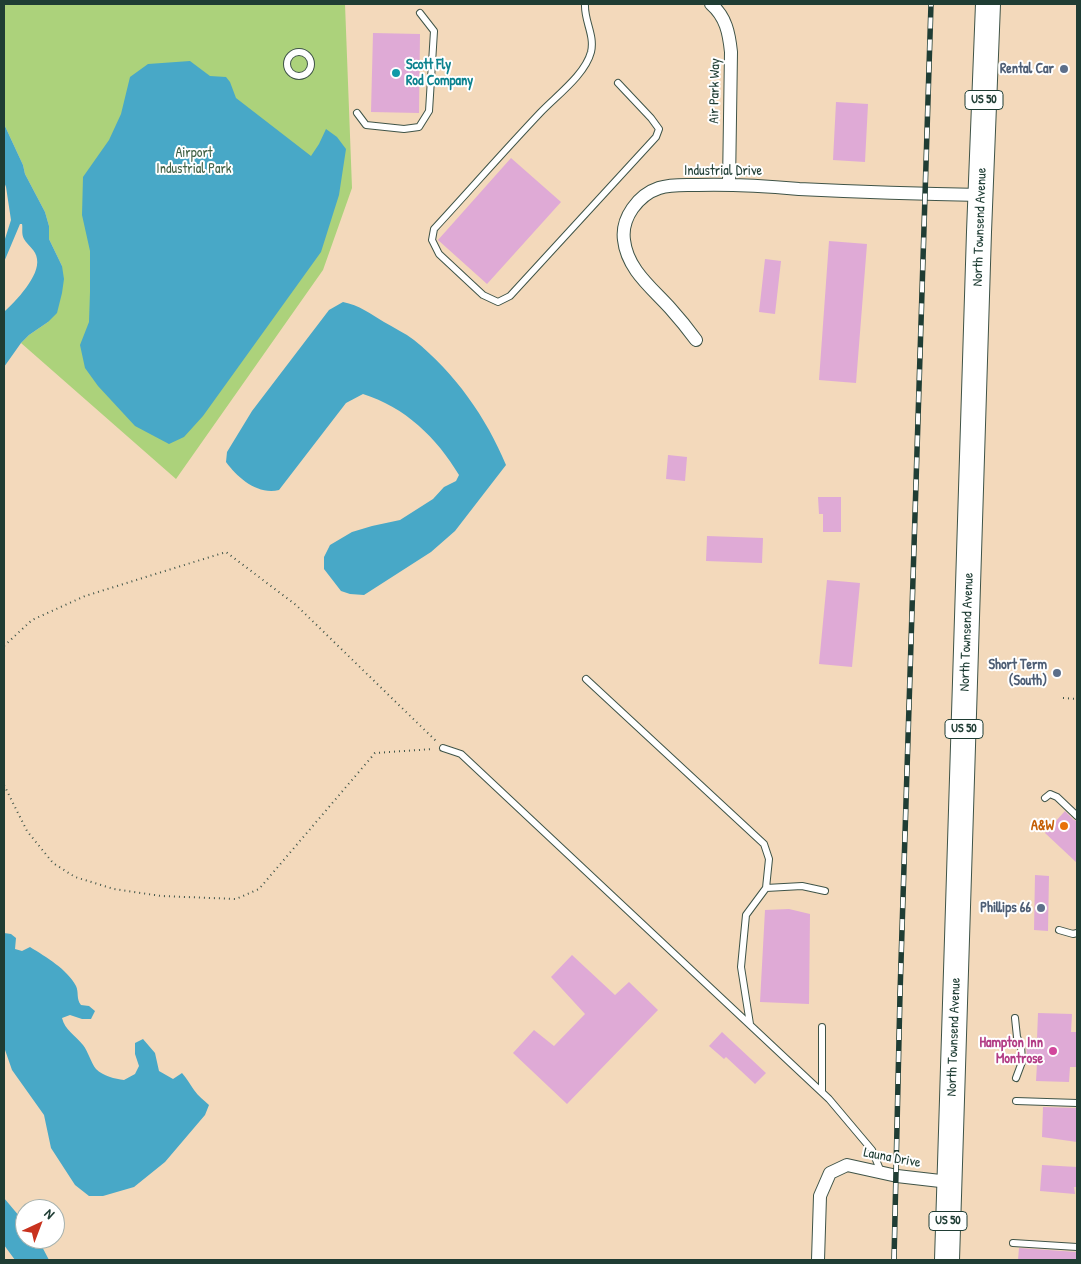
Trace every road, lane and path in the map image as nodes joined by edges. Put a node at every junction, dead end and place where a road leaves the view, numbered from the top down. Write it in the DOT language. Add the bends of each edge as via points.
graph roads {
  1 [pos="585,4"];
  2 [pos="711,4"];
  3 [pos="988,4"];
  4 [pos="420,13"];
  5 [pos="302,52"];
  6 [pos="618,83"];
  7 [pos="357,113"];
  8 [pos="730,184"];
  9 [pos="981,195"];
  10 [pos="696,340"];
  11 [pos="4,646"];
  12 [pos="586,679"];
  13 [pos="1063,698"];
  14 [pos="1077,699"];
  15 [pos="443,748"];
  16 [pos="4,785"];
  17 [pos="1045,798"];
  18 [pos="1077,816"];
  19 [pos="766,888"];
  20 [pos="825,891"];
  21 [pos="1059,930"];
  22 [pos="1077,933"];
  23 [pos="1015,1018"];
  24 [pos="750,1024"];
  25 [pos="822,1027"];
  26 [pos="1016,1078"];
  27 [pos="822,1092"];
  28 [pos="1016,1101"];
  29 [pos="1077,1103"];
  30 [pos="881,1173"];
  31 [pos="949,1182"];
  32 [pos="1013,1243"];
  33 [pos="1077,1247"];
  34 [pos="818,1260"];
  35 [pos="947,1260"];
  1 -- 6 [label="lane" via="584,14 592,40 584,68 434,229 432,240 439,254 483,295 498,302 510,296 656,137 659,129"];
  2 -- 8 [label="street, Air Park Way" via="728,31 731,52"];
  3 -- 9 [label="highway, North Townsend Avenue / US 50"];
  4 -- 7 [label="lane" via="434,31 429,111 419,126 404,129 366,124"];
  5 -- 5 [label="lane" via="294,52 286,65 296,77 310,71 311,63"];
  8 -- 9 [label="street, Industrial Drive" via="883,194"];
  8 -- 10 [label="street, Industrial Drive" via="659,188 635,204 624,227 627,253 640,278"];
  9 -- 31 [label="highway, North Townsend Avenue / US 50"];
  11 -- 15 [label="path" via="32,620 85,596 226,552 296,605"];
  12 -- 19 [label="lane" via="764,844 769,859"];
  13 -- 14 [label="path"];
  15 -- 16 [label="path" via="375,753 259,889 236,899 161,896 114,889 75,877 53,863 27,831"];
  15 -- 24 [label="lane" via="461,754"];
  17 -- 18 [label="lane" via="1050,794 1058,797"];
  19 -- 20 [label="lane" via="802,886"];
  19 -- 24 [label="lane" via="746,915 741,967"];
  21 -- 22 [label="lane"];
  23 -- 26 [label="lane" via="1022,1062"];
  24 -- 27 [label="lane"];
  25 -- 27 [label="lane"];
  27 -- 30 [label="lane" via="872,1150"];
  28 -- 29 [label="lane"];
  30 -- 31 [label="street, Launa Drive"];
  30 -- 34 [label="street, Launa Drive" via="847,1165 830,1172 820,1196"];
  31 -- 35 [label="highway, North Townsend Avenue / US 50"];
  32 -- 33 [label="lane"];
}
